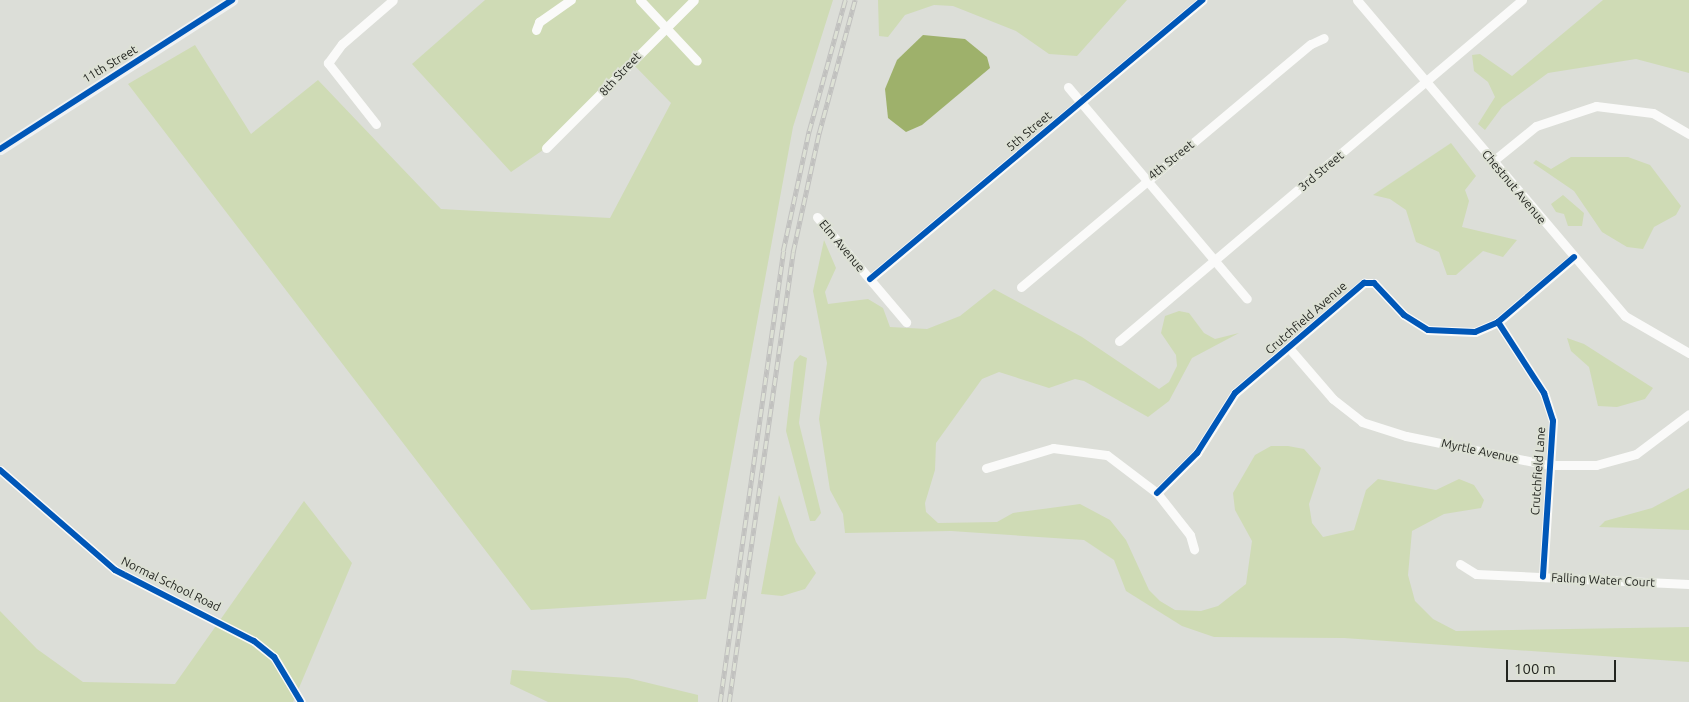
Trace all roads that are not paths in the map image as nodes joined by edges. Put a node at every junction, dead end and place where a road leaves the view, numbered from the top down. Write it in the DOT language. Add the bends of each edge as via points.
graph roads {
  1 [pos="232,0"];
  2 [pos="393,0"];
  3 [pos="572,0"];
  4 [pos="640,0"];
  5 [pos="694,0"];
  6 [pos="1202,0"];
  7 [pos="1357,0"];
  8 [pos="1522,0"];
  9 [pos="536,30"];
  10 [pos="668,30"];
  11 [pos="1324,38"];
  12 [pos="697,62"];
  13 [pos="1424,83"];
  14 [pos="1068,87"];
  15 [pos="1080,102"];
  16 [pos="376,124"];
  17 [pos="1689,134"];
  18 [pos="546,148"];
  19 [pos="0,149"];
  20 [pos="1493,161"];
  21 [pos="1146,180"];
  22 [pos="817,217"];
  23 [pos="1574,257"];
  24 [pos="1214,262"];
  25 [pos="1372,271"];
  26 [pos="870,279"];
  27 [pos="1370,282"];
  28 [pos="1021,287"];
  29 [pos="1247,299"];
  30 [pos="906,322"];
  31 [pos="1498,322"];
  32 [pos="1119,340"];
  33 [pos="1289,348"];
  34 [pos="1689,353"];
  35 [pos="1689,414"];
  36 [pos="1549,466"];
  37 [pos="986,468"];
  38 [pos="0,470"];
  39 [pos="1157,493"];
  40 [pos="1194,548"];
  41 [pos="1460,564"];
  42 [pos="1543,577"];
  43 [pos="1689,584"];
  44 [pos="301,702"];
  1 -- 19 [label="main road, 11th Street"];
  2 -- 16 [label="street" via="342,44 328,63"];
  3 -- 9 [label="street" via="539,22"];
  4 -- 10 [label="street"];
  5 -- 10 [label="street, 8th Street"];
  6 -- 15 [label="street, 5th Street"];
  7 -- 13 [label="street, Chestnut Avenue"];
  8 -- 13 [label="street, 3rd Street"];
  10 -- 12 [label="street"];
  10 -- 18 [label="street, 8th Street"];
  11 -- 21 [label="street, 4th Street" via="1310,44"];
  13 -- 20 [label="street, Chestnut Avenue"];
  13 -- 24 [label="street, 3rd Street"];
  14 -- 15 [label="street"];
  15 -- 21 [label="street"];
  15 -- 26 [label="street, 5th Street"];
  17 -- 20 [label="street" via="1653,114 1615,105 1596,106 1536,126"];
  20 -- 23 [label="street, Chestnut Avenue"];
  21 -- 24 [label="street"];
  21 -- 28 [label="street, 4th Street"];
  22 -- 26 [label="street, Elm Avenue"];
  23 -- 31 [label="street"];
  23 -- 34 [label="street, Chestnut Avenue" via="1625,316"];
  24 -- 29 [label="street"];
  24 -- 32 [label="street, 3rd Street"];
  25 -- 27 [label="street"];
  26 -- 30 [label="street, Elm Avenue"];
  27 -- 31 [label="street" via="1404,315 1428,330 1460,334"];
  27 -- 33 [label="street, Crutchfield Avenue"];
  31 -- 36 [label="street, Crutchfield Lane" via="1548,404 1554,440"];
  33 -- 36 [label="street, Myrtle Avenue" via="1332,399 1362,422 1406,436"];
  33 -- 39 [label="street, Crutchfield Avenue" via="1234,393 1197,453"];
  35 -- 36 [label="street, Myrtle Avenue" via="1636,454 1596,465"];
  36 -- 42 [label="street, Crutchfield Lane"];
  37 -- 39 [label="street" via="1053,448 1087,449 1126,465"];
  38 -- 44 [label="street, Normal School Road" via="115,570 254,641 274,657"];
  39 -- 40 [label="street" via="1190,535"];
  41 -- 42 [label="street, Falling Water Court" via="1476,574"];
  42 -- 43 [label="street, Falling Water Court"];
}
